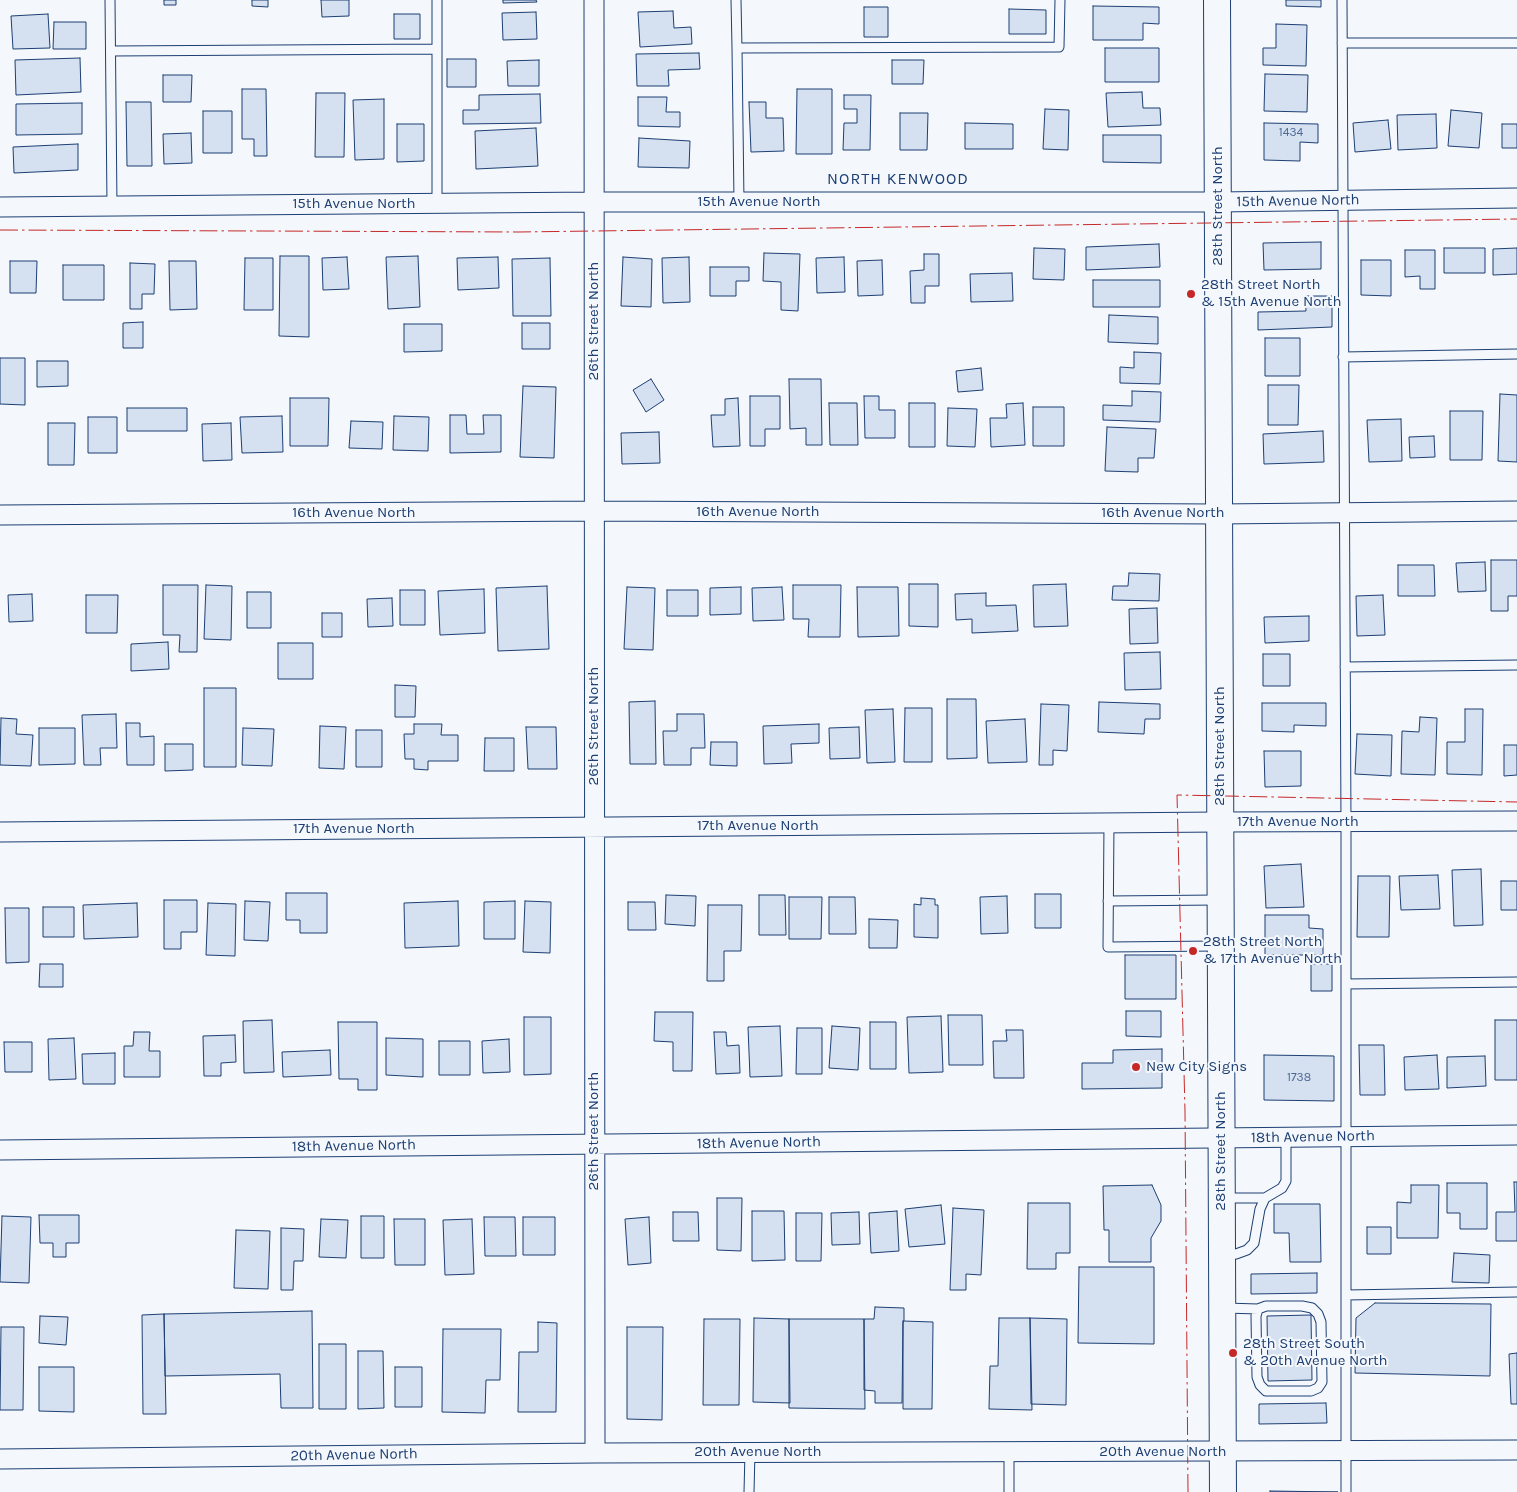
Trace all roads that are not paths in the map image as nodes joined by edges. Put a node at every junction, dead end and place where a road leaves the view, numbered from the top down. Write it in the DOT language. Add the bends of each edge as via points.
graph roads {
  1 [pos="110,0"];
  2 [pos="437,0"];
  3 [pos="594,0"];
  4 [pos="736,0"];
  5 [pos="1060,0"];
  6 [pos="1217,0"];
  7 [pos="1342,0"];
  8 [pos="1342,43"];
  9 [pos="1517,43"];
  10 [pos="737,48"];
  11 [pos="437,49"];
  12 [pos="111,51"];
  13 [pos="1517,198"];
  14 [pos="1343,200"];
  15 [pos="594,202"];
  16 [pos="739,202"];
  17 [pos="1218,202"];
  18 [pos="437,204"];
  19 [pos="112,206"];
  20 [pos="0,207"];
  21 [pos="1517,354"];
  22 [pos="1343,357"];
  23 [pos="594,511"];
  24 [pos="1517,511"];
  25 [pos="1343,513"];
  26 [pos="1218,514"];
  27 [pos="0,515"];
  28 [pos="1517,665"];
  29 [pos="1345,667"];
  30 [pos="1517,821"];
  31 [pos="1220,822"];
  32 [pos="1346,822"];
  33 [pos="1108,823"];
  34 [pos="594,827"];
  35 [pos="0,832"];
  36 [pos="1220,900"];
  37 [pos="1108,901"];
  38 [pos="1221,946"];
  39 [pos="1517,982"];
  40 [pos="1346,984"];
  41 [pos="1517,1135"];
  42 [pos="1286,1137"];
  43 [pos="1345,1137"];
  44 [pos="1221,1138"];
  45 [pos="594,1144"];
  46 [pos="0,1150"];
  47 [pos="1222,1198"];
  48 [pos="1265,1198"];
  49 [pos="1222,1256"];
  50 [pos="1517,1292"];
  51 [pos="1346,1295"];
  52 [pos="1222,1308"];
  53 [pos="1258,1309"];
  54 [pos="1346,1353"];
  55 [pos="1322,1354"];
  56 [pos="1517,1450"];
  57 [pos="1346,1451"];
  58 [pos="750,1452"];
  59 [pos="1009,1452"];
  60 [pos="1222,1452"];
  61 [pos="595,1453"];
  62 [pos="0,1458"];
  63 [pos="749,1492"];
  64 [pos="1009,1492"];
  65 [pos="1223,1492"];
  66 [pos="1346,1492"];
  1 -- 12 [label="lane"];
  2 -- 11 [label="lane"];
  3 -- 15 [label="street, 26th Street North"];
  4 -- 10 [label="lane"];
  5 -- 10 [label="lane" via="1059,46"];
  6 -- 17 [label="street, 28th Street North"];
  7 -- 8 [label="lane"];
  8 -- 9 [label="lane"];
  8 -- 14 [label="lane"];
  10 -- 16 [label="lane"];
  11 -- 12 [label="lane"];
  11 -- 18 [label="lane"];
  12 -- 19 [label="lane"];
  13 -- 14 [label="street, 15th Avenue North"];
  14 -- 17 [label="street, 15th Avenue North"];
  14 -- 22 [label="lane"];
  15 -- 16 [label="street, 15th Avenue North"];
  15 -- 18 [label="street, 15th Avenue North"];
  15 -- 23 [label="street, 26th Street North"];
  16 -- 17 [label="street, 15th Avenue North"];
  17 -- 26 [label="street, 28th Street North"];
  18 -- 19 [label="street, 15th Avenue North"];
  19 -- 20 [label="street, 15th Avenue North"];
  21 -- 22 [label="lane"];
  22 -- 25 [label="lane"];
  23 -- 26 [label="street, 16th Avenue North"];
  23 -- 27 [label="street, 16th Avenue North"];
  23 -- 34 [label="street, 26th Street North"];
  24 -- 25 [label="street, 16th Avenue North"];
  25 -- 26 [label="street, 16th Avenue North"];
  25 -- 29 [label="lane"];
  26 -- 31 [label="street, 28th Street North"];
  28 -- 29 [label="lane"];
  29 -- 32 [label="lane"];
  30 -- 32 [label="street, 17th Avenue North"];
  31 -- 32 [label="street, 17th Avenue North"];
  31 -- 33 [label="street, 17th Avenue North"];
  31 -- 36 [label="street, 28th Street North"];
  32 -- 40 [label="lane"];
  33 -- 34 [label="street, 17th Avenue North"];
  33 -- 37 [label="lane"];
  34 -- 35 [label="street, 17th Avenue North"];
  34 -- 45 [label="street, 26th Street North"];
  36 -- 37 [label="lane"];
  36 -- 38 [label="street, 28th Street North"];
  37 -- 38 [label="lane" via="1108,946"];
  38 -- 44 [label="street, 28th Street North"];
  39 -- 40 [label="lane"];
  40 -- 43 [label="lane"];
  41 -- 43 [label="street, 18th Avenue North"];
  42 -- 43 [label="street, 18th Avenue North"];
  42 -- 44 [label="street, 18th Avenue North"];
  42 -- 48 [label="lane" via="1286,1181 1282,1188"];
  43 -- 51 [label="lane"];
  44 -- 45 [label="street, 18th Avenue North"];
  44 -- 47 [label="street, 28th Street North"];
  45 -- 46 [label="street, 18th Avenue North"];
  45 -- 61 [label="street, 26th Street North"];
  47 -- 48 [label="lane"];
  47 -- 49 [label="street, 28th Street North"];
  48 -- 49 [label="lane" via="1254,1243 1247,1250"];
  49 -- 52 [label="street, 28th Street North"];
  50 -- 51 [label="lane"];
  51 -- 54 [label="lane"];
  52 -- 53 [label="lane"];
  52 -- 60 [label="street, 28th Street North"];
  53 -- 55 [label="lane" via="1266,1306 1312,1308 1321,1322"];
  53 -- 55 [label="lane" via="1257,1376 1266,1391 1311,1391 1318,1388 1322,1382"];
  54 -- 55 [label="lane"];
  54 -- 57 [label="lane"];
  56 -- 57 [label="street, 20th Avenue North"];
  57 -- 60 [label="street, 20th Avenue North"];
  57 -- 66 [label="lane"];
  58 -- 59 [label="street, 20th Avenue North"];
  58 -- 61 [label="street, 20th Avenue North"];
  58 -- 63 [label="lane"];
  59 -- 60 [label="street, 20th Avenue North"];
  59 -- 64 [label="lane"];
  60 -- 65 [label="street, 28th Street North"];
  61 -- 62 [label="street, 20th Avenue North"];
}
